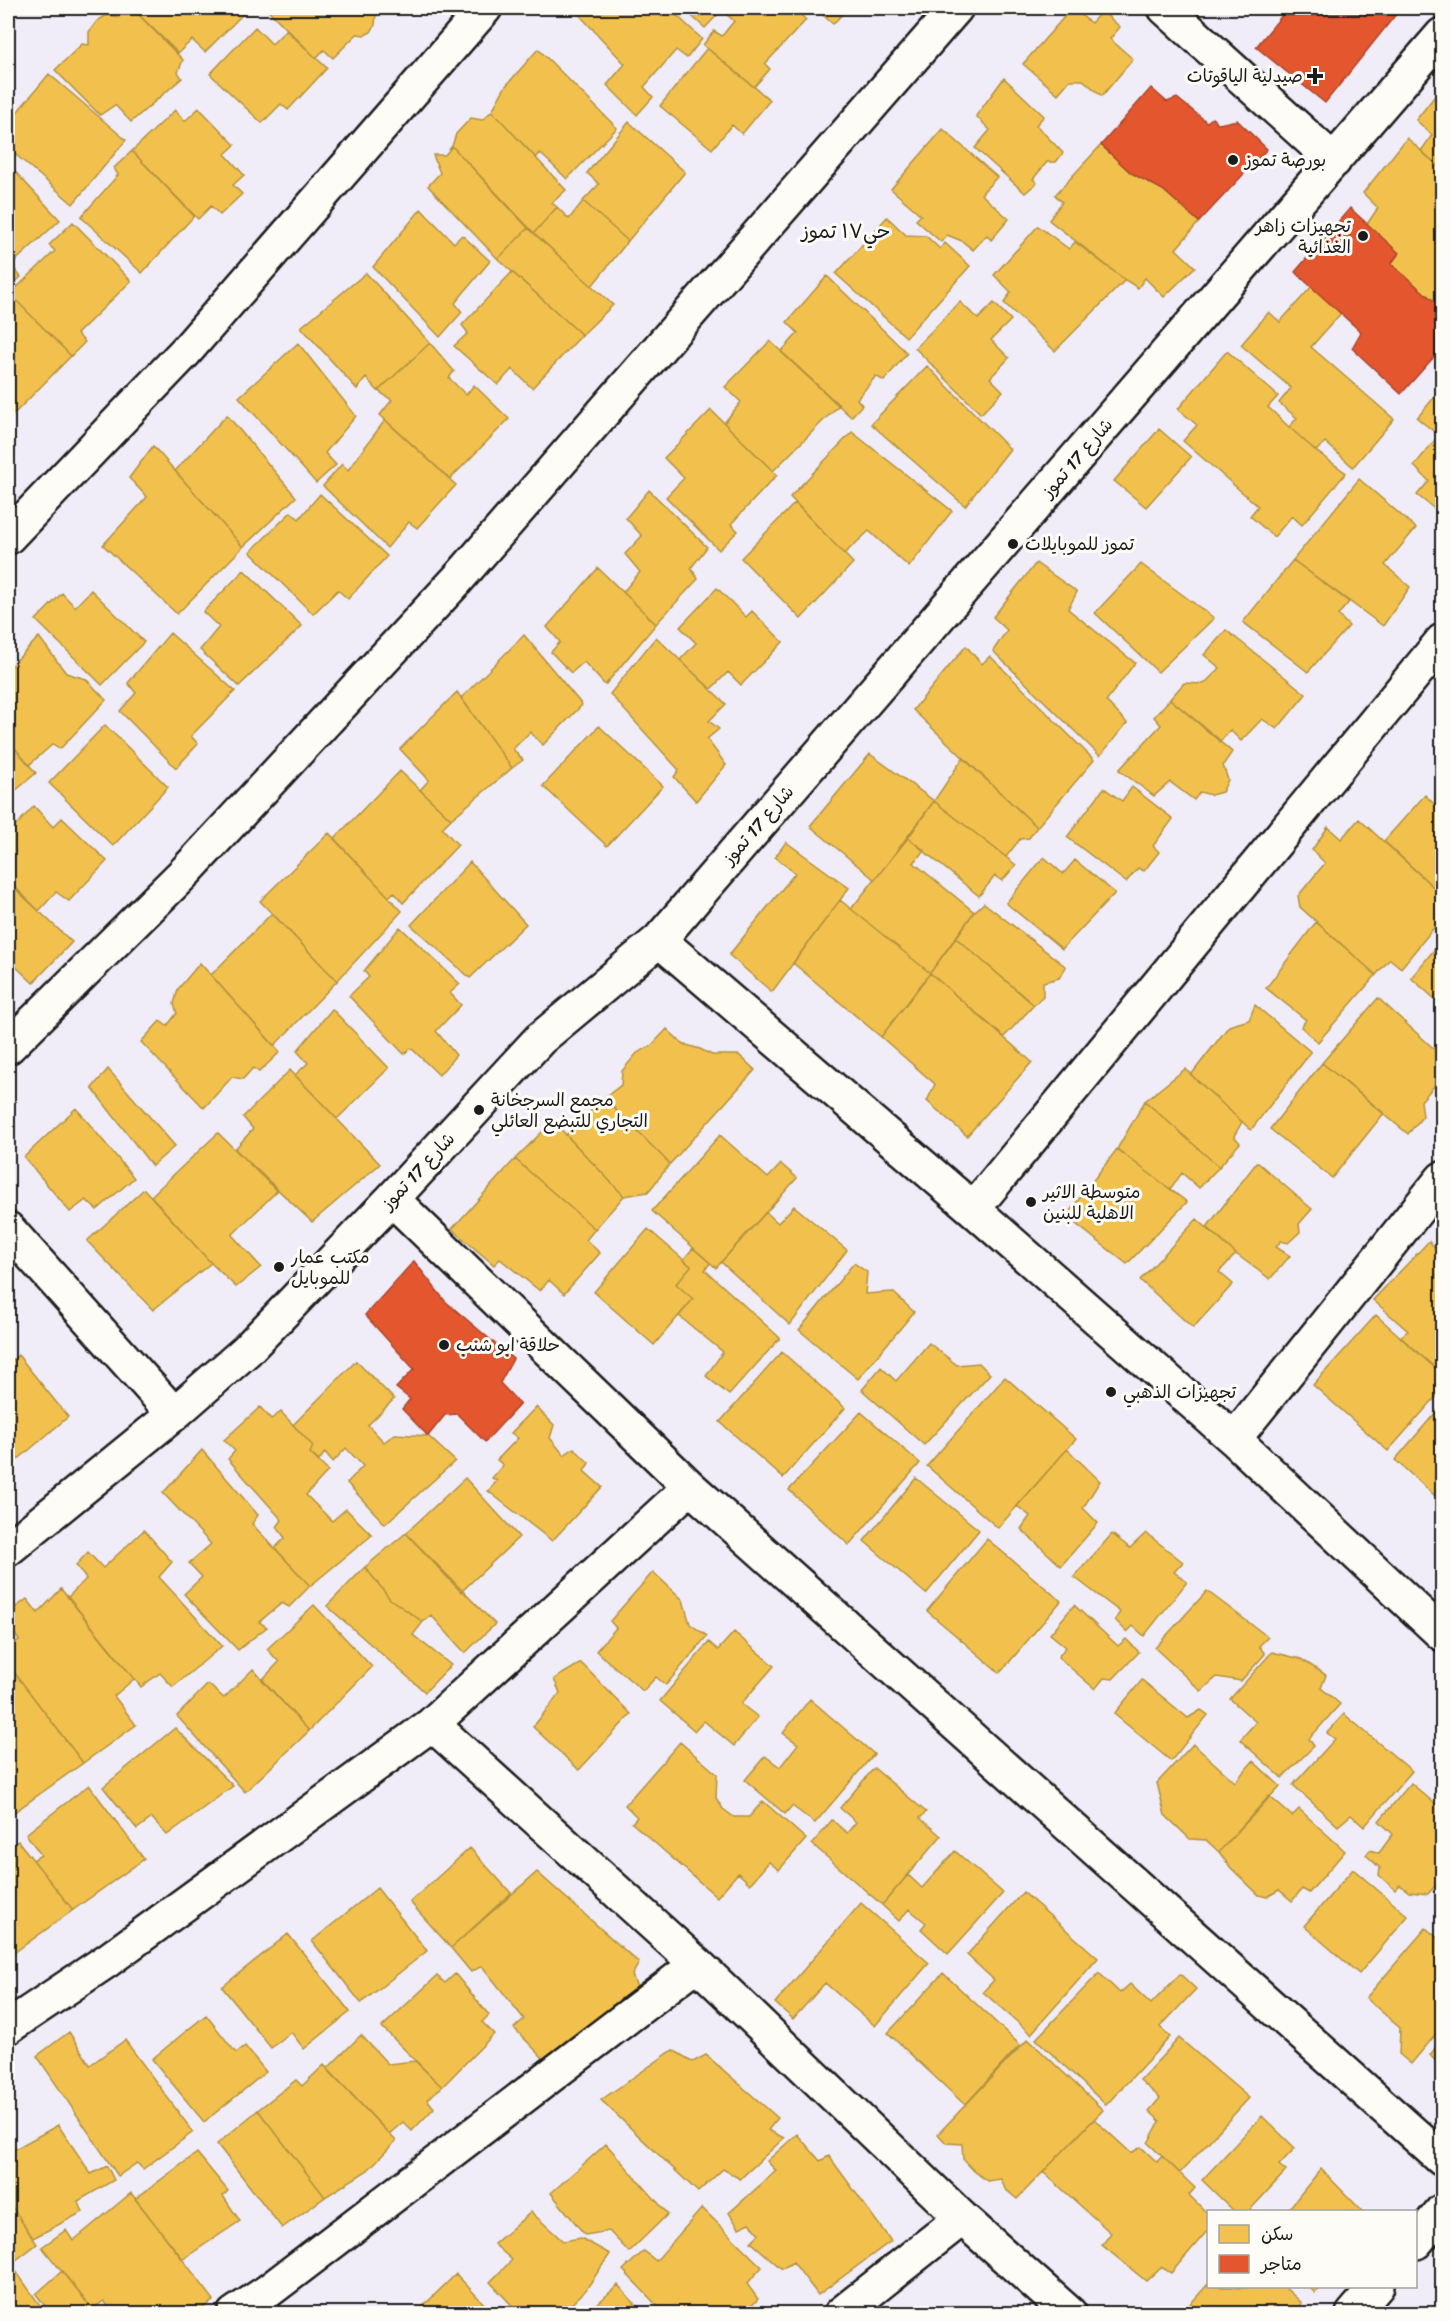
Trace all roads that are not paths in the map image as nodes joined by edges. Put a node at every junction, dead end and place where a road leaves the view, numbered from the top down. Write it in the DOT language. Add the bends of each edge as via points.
graph roads {
  1 [pos="485,8"];
  2 [pos="956,8"];
  3 [pos="1164,8"];
  4 [pos="1443,35"];
  5 [pos="1334,161"];
  6 [pos="8,537"];
  7 [pos="1443,641"];
  8 [pos="659,940"];
  9 [pos="8,1047"];
  10 [pos="1443,1179"];
  11 [pos="392,1199"];
  12 [pos="973,1209"];
  13 [pos="8,1229"];
  14 [pos="174,1414"];
  15 [pos="1234,1438"];
  16 [pos="690,1487"];
  17 [pos="8,1549"];
  18 [pos="1443,1634"];
  19 [pos="432,1724"];
  20 [pos="697,1964"];
  21 [pos="8,2027"];
  22 [pos="1443,2159"];
  23 [pos="1443,2211"];
  24 [pos="962,2218"];
  25 [pos="1417,2241"];
  26 [pos="1375,2288"];
  27 [pos="234,2313"];
  28 [pos="842,2313"];
  29 [pos="1070,2313"];
  30 [pos="1354,2313"];
  1 -- 6 [label="street" via="186,351"];
  2 -- 9 [label="street" via="457,580 186,871"];
  3 -- 5 [label="street"];
  4 -- 5 [label="street, شارع 17 تموز"];
  5 -- 8 [label="street, شارع 17 تموز"];
  7 -- 12 [label="street"];
  8 -- 11 [label="street, شارع 17 تموز" via="540,1039"];
  8 -- 12 [label="street"];
  10 -- 15 [label="street"];
  11 -- 14 [label="street, شارع 17 تموز" via="246,1351"];
  11 -- 16 [label="street"];
  12 -- 15 [label="street"];
  13 -- 14 [label="street"];
  14 -- 17 [label="street, شارع 17 تموز"];
  15 -- 18 [label="street"];
  16 -- 19 [label="street"];
  16 -- 22 [label="street"];
  19 -- 20 [label="street"];
  19 -- 21 [label="street" via="108,1960"];
  20 -- 24 [label="street"];
  20 -- 27 [label="street" via="277,2285"];
  23 -- 25 [label="street"];
  24 -- 28 [label="street"];
  24 -- 29 [label="street"];
  26 -- 30 [label="street"];
}
